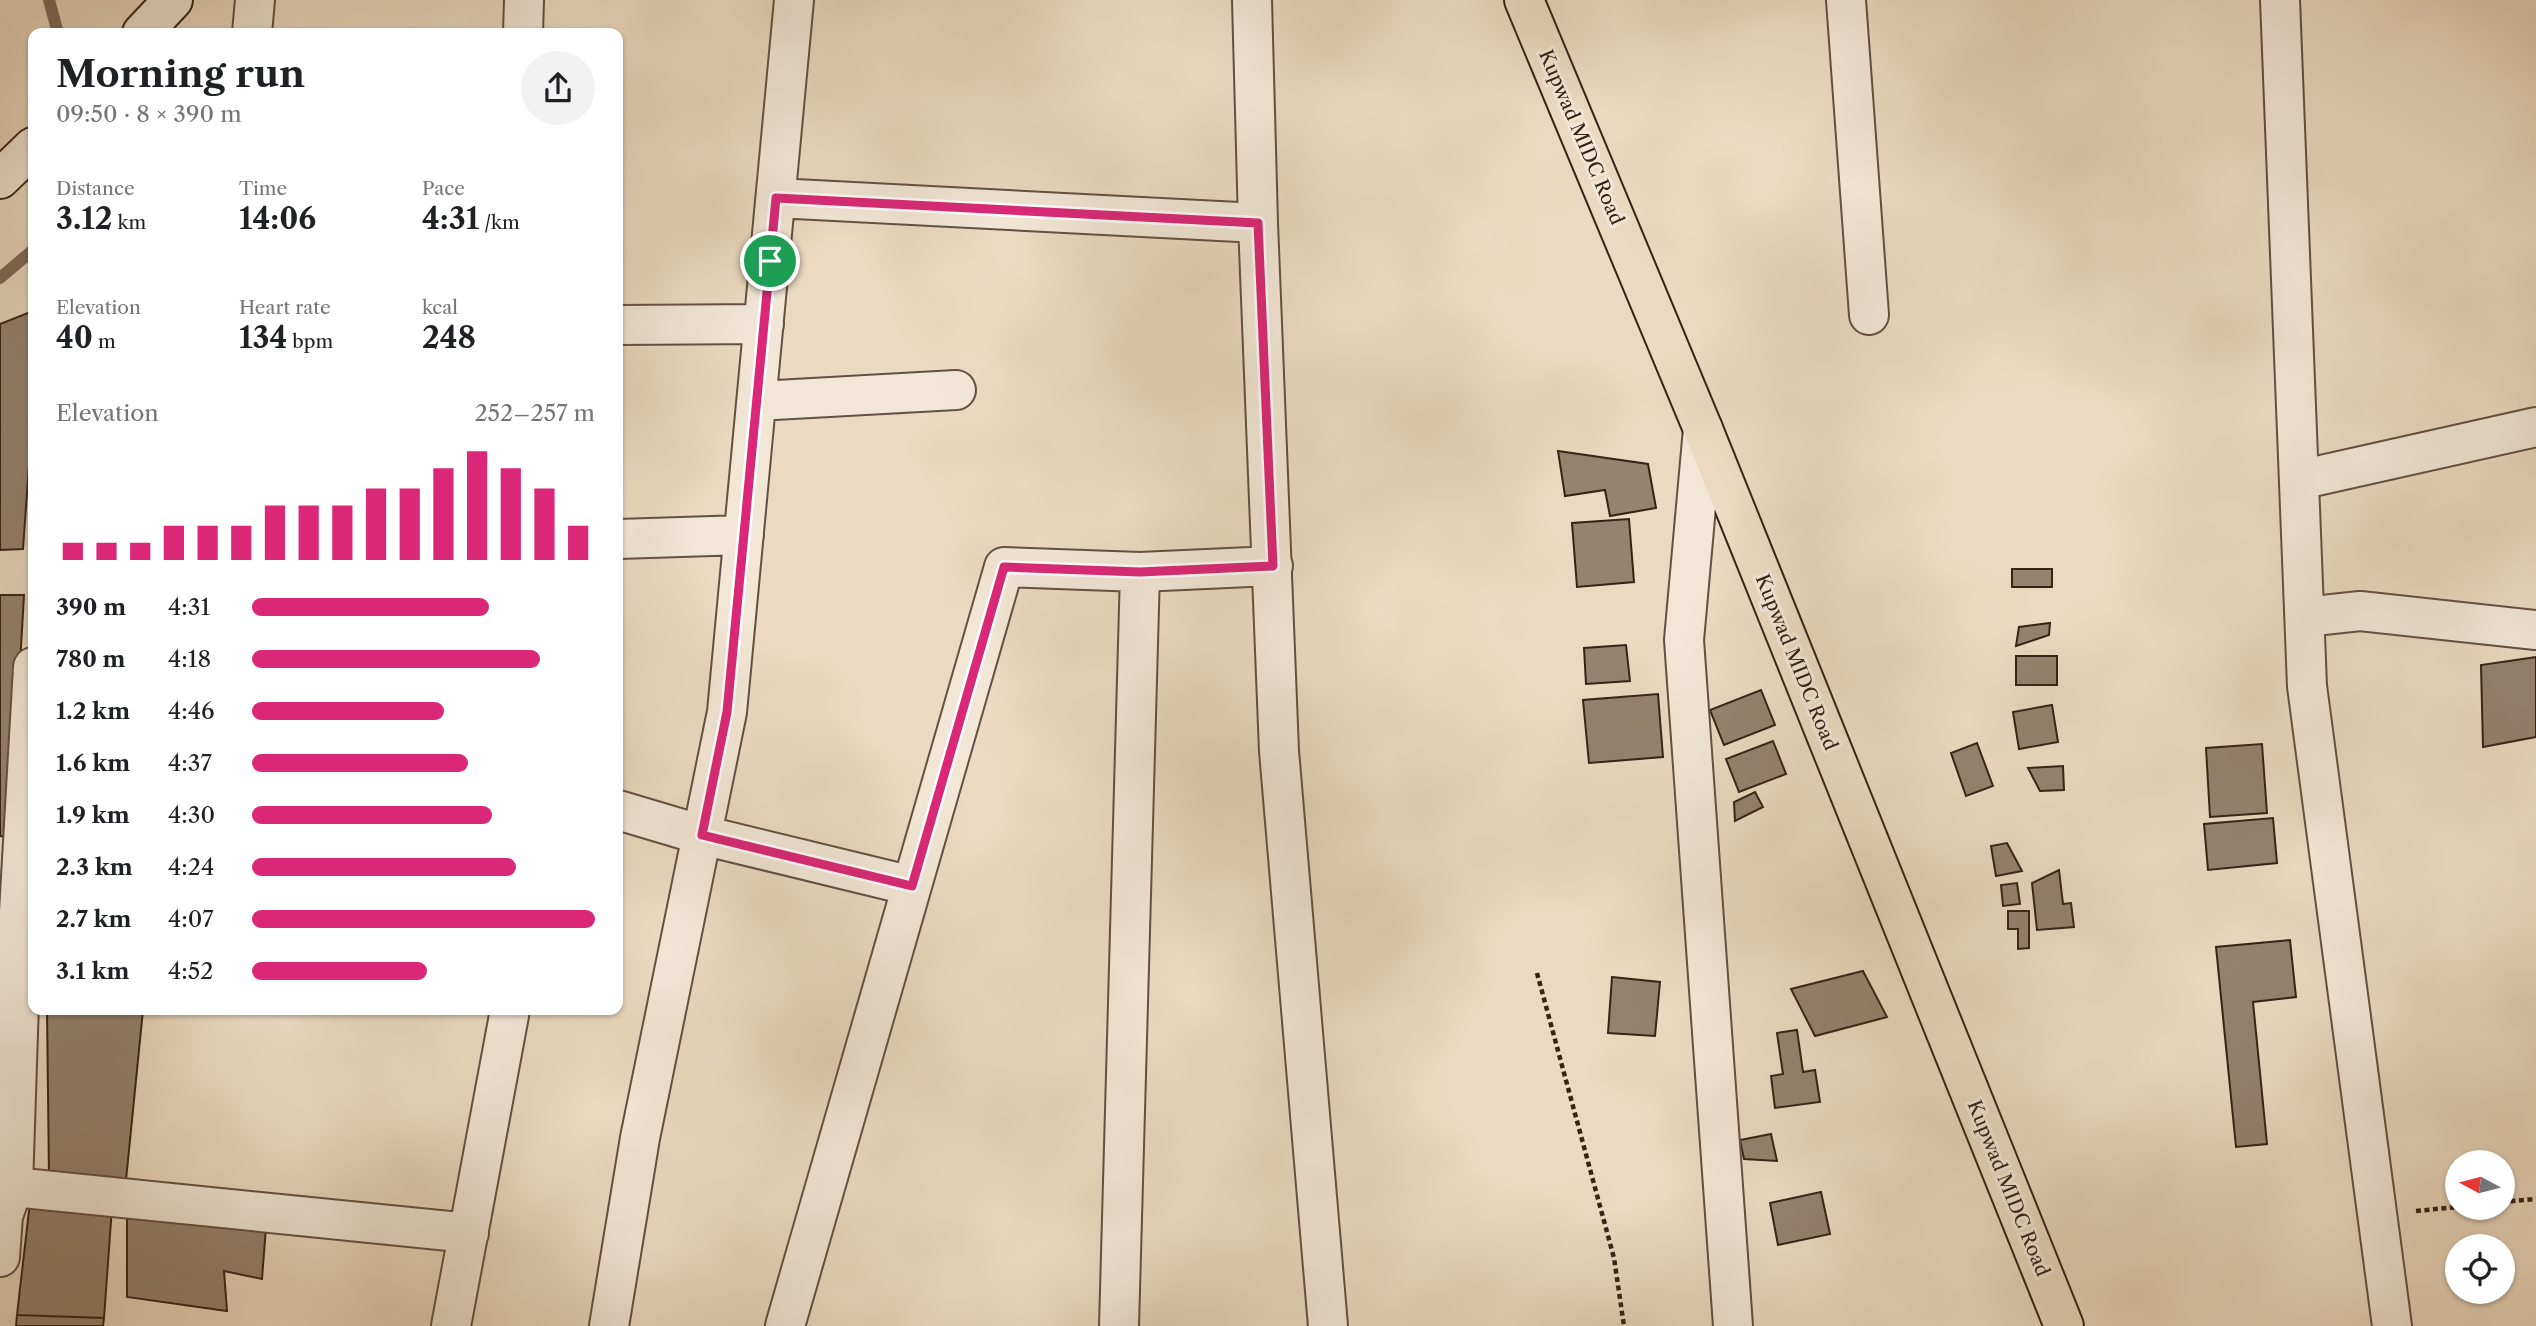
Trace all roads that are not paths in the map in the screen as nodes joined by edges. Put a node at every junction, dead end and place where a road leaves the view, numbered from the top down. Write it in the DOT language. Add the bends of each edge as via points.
graph roads {
  1 [pos="173,0"];
  2 [pos="255,0"];
  3 [pos="524,0"];
  4 [pos="794,0"];
  5 [pos="1252,0"];
  6 [pos="1524,0"];
  7 [pos="1846,0"];
  8 [pos="2280,0"];
  9 [pos="147,28"];
  10 [pos="252,28"];
  11 [pos="523,28"];
  12 [pos="28,152"];
  13 [pos="0,179"];
  14 [pos="776,198"];
  15 [pos="1258,223"];
  16 [pos="1869,315"];
  17 [pos="764,324"];
  18 [pos="623,325"];
  19 [pos="956,390"];
  20 [pos="757,401"];
  21 [pos="2536,427"];
  22 [pos="1703,429"];
  23 [pos="2299,480"];
  24 [pos="744,535"];
  25 [pos="623,540"];
  26 [pos="1273,566"];
  27 [pos="1140,572"];
  28 [pos="2305,617"];
  29 [pos="2536,630"];
  30 [pos="623,811"];
  31 [pos="702,835"];
  32 [pos="28,843"];
  33 [pos="912,886"];
  34 [pos="25,948"];
  35 [pos="509,1015"];
  36 [pos="13,1187"];
  37 [pos="469,1233"];
  38 [pos="0,1257"];
  39 [pos="451,1326"];
  40 [pos="609,1326"];
  41 [pos="785,1326"];
  42 [pos="1119,1326"];
  43 [pos="1328,1326"];
  44 [pos="1733,1326"];
  45 [pos="2064,1326"];
  46 [pos="2392,1326"];
  1 -- 9 [label="street"];
  2 -- 10 [label="street"];
  3 -- 11 [label="street"];
  4 -- 14 [label="street"];
  5 -- 15 [label="street"];
  6 -- 22 [label="main road, Kupwad MIDC Road"];
  7 -- 16 [label="street"];
  8 -- 23 [label="street"];
  12 -- 13 [label="street"];
  14 -- 15 [label="street"];
  14 -- 17 [label="street"];
  15 -- 26 [label="street"];
  17 -- 18 [label="street"];
  17 -- 20 [label="street"];
  19 -- 20 [label="street"];
  20 -- 24 [label="street"];
  21 -- 23 [label="street"];
  22 -- 44 [label="street" via="1684,640"];
  22 -- 45 [label="main road, Kupwad MIDC Road"];
  23 -- 28 [label="street"];
  24 -- 25 [label="street"];
  24 -- 31 [label="street" via="727,712"];
  26 -- 27 [label="street"];
  26 -- 43 [label="street" via="1279,751"];
  27 -- 33 [label="street" via="1004,567"];
  27 -- 42 [label="street"];
  28 -- 29 [label="street" via="2360,611"];
  28 -- 46 [label="street" via="2307,686"];
  30 -- 31 [label="street"];
  31 -- 33 [label="street"];
  31 -- 40 [label="street" via="640,1138"];
  32 -- 34 [label="street"];
  33 -- 41 [label="street"];
  34 -- 36 [label="street"];
  35 -- 37 [label="street"];
  36 -- 37 [label="street"];
  36 -- 38 [label="street" via="3,1216"];
  37 -- 39 [label="street"];
}
